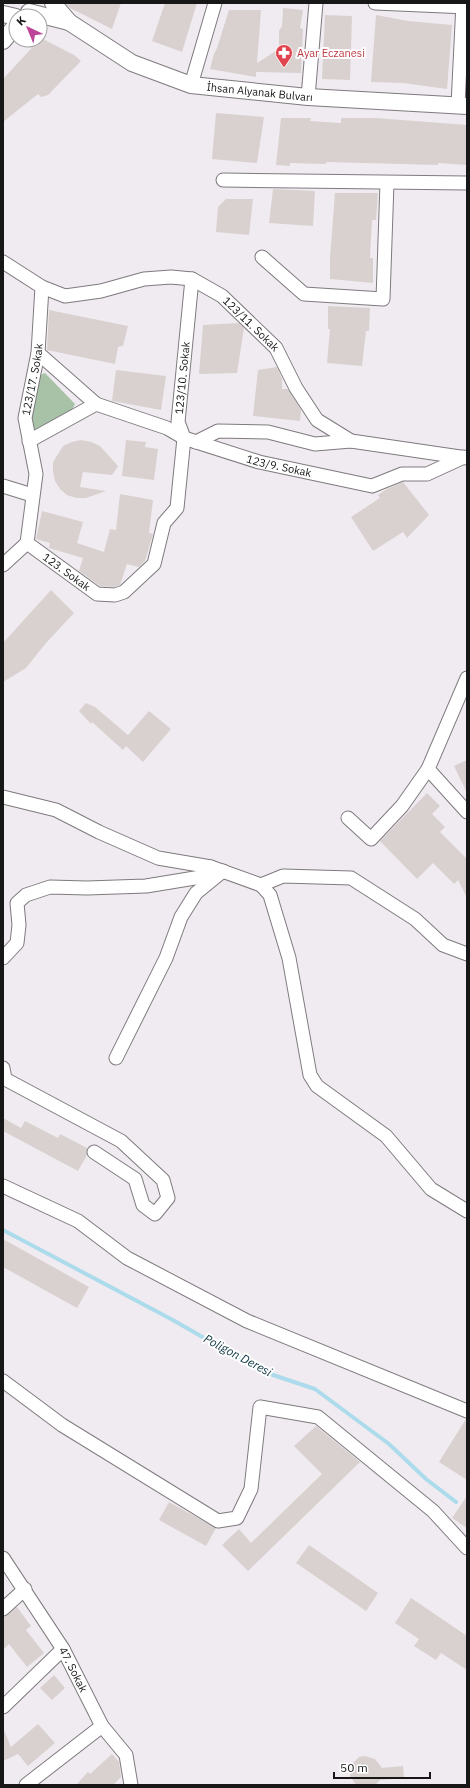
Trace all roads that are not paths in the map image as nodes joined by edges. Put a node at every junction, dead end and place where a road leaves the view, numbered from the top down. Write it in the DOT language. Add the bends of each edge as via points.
graph roads {
  1 [pos="53,3"];
  2 [pos="215,3"];
  3 [pos="316,3"];
  4 [pos="374,3"];
  5 [pos="464,5"];
  6 [pos="48,19"];
  7 [pos="69,22"];
  8 [pos="191,85"];
  9 [pos="308,97"];
  10 [pos="462,106"];
  11 [pos="223,180"];
  12 [pos="387,183"];
  13 [pos="467,183"];
  14 [pos="262,257"];
  15 [pos="3,262"];
  16 [pos="192,280"];
  17 [pos="42,287"];
  18 [pos="38,353"];
  19 [pos="96,404"];
  20 [pos="29,440"];
  21 [pos="190,440"];
  22 [pos="351,441"];
  23 [pos="466,458"];
  24 [pos="3,486"];
  25 [pos="32,495"];
  26 [pos="27,543"];
  27 [pos="154,564"];
  28 [pos="3,566"];
  29 [pos="467,678"];
  30 [pos="463,699"];
  31 [pos="428,769"];
  32 [pos="3,797"];
  33 [pos="467,812"];
  34 [pos="348,818"];
  35 [pos="211,867"];
  36 [pos="224,872"];
  37 [pos="261,885"];
  38 [pos="467,954"];
  39 [pos="3,958"];
  40 [pos="116,1058"];
  41 [pos="3,1068"];
  42 [pos="94,1152"];
  43 [pos="3,1186"];
  44 [pos="467,1211"];
  45 [pos="3,1382"];
  46 [pos="467,1411"];
  47 [pos="467,1548"];
  48 [pos="3,1558"];
  49 [pos="25,1589"];
  50 [pos="3,1609"];
  51 [pos="63,1648"];
  52 [pos="3,1707"];
  53 [pos="102,1726"];
  54 [pos="26,1785"];
  55 [pos="131,1785"];
  1 -- 7 [label="main road"];
  2 -- 8 [label="street"];
  3 -- 9 [label="street"];
  4 -- 5 [label="street"];
  5 -- 10 [label="street"];
  6 -- 7 [label="main road"];
  7 -- 8 [label="main road, İhsan Alyanak Bulvarı" via="132,63"];
  8 -- 9 [label="main road, İhsan Alyanak Bulvarı"];
  9 -- 10 [label="main road, İhsan Alyanak Bulvarı"];
  11 -- 12 [label="street"];
  12 -- 13 [label="street"];
  12 -- 14 [label="street" via="383,299 304,294"];
  15 -- 17 [label="street, 123/11. Sokak"];
  16 -- 17 [label="street, 123/11. Sokak" via="171,277 144,279 101,291 65,296"];
  16 -- 21 [label="street, 123/10. Sokak" via="178,422"];
  16 -- 22 [label="street, 123/11. Sokak" via="222,296 259,330 276,348 296,388 317,420"];
  17 -- 18 [label="street, 123/17. Sokak"];
  18 -- 19 [label="street, 123/9. Sokak"];
  18 -- 20 [label="street, 123/17. Sokak" via="25,418"];
  19 -- 20 [label="street"];
  19 -- 21 [label="street, 123/9. Sokak" via="167,428"];
  20 -- 25 [label="street, 123/17. Sokak" via="36,474"];
  21 -- 22 [label="street" via="218,431 268,432 315,444"];
  21 -- 23 [label="street, 123/9. Sokak" via="259,462 372,486 402,474 427,474"];
  21 -- 27 [label="street, 123/10. Sokak" via="177,508 164,523"];
  22 -- 23 [label="street, 123/11. Sokak"];
  24 -- 25 [label="street"];
  25 -- 26 [label="street, 123/17. Sokak"];
  26 -- 27 [label="street, 123. Sokak" via="90,590 105,596 120,594"];
  26 -- 28 [label="street"];
  29 -- 30 [label="street"];
  30 -- 31 [label="street"];
  31 -- 33 [label="street"];
  31 -- 34 [label="street" via="402,806 371,839"];
  32 -- 35 [label="street" via="56,810 158,858"];
  35 -- 36 [label="street"];
  35 -- 39 [label="street" via="201,877 160,884 87,888 50,887 26,894 18,903 20,925 17,943"];
  36 -- 37 [label="street"];
  36 -- 40 [label="street" via="196,893 181,917 166,958"];
  37 -- 38 [label="street" via="283,876 351,878 415,919 444,945"];
  37 -- 44 [label="street" via="270,895 289,958 310,1075 317,1086 386,1136 431,1189"];
  41 -- 42 [label="street" via="5,1079 121,1141 163,1180 168,1198 155,1214 143,1205 135,1179"];
  43 -- 46 [label="street" via="78,1221 128,1258 246,1321"];
  45 -- 47 [label="street" via="62,1425 218,1521 237,1518 251,1489 260,1407 318,1417 433,1511"];
  48 -- 49 [label="street, 47. Sokak"];
  49 -- 50 [label="street"];
  49 -- 51 [label="street, 47. Sokak"];
  51 -- 52 [label="street"];
  51 -- 53 [label="street, 47. Sokak"];
  53 -- 54 [label="street"];
  53 -- 55 [label="street, 47. Sokak" via="126,1755"];
}
